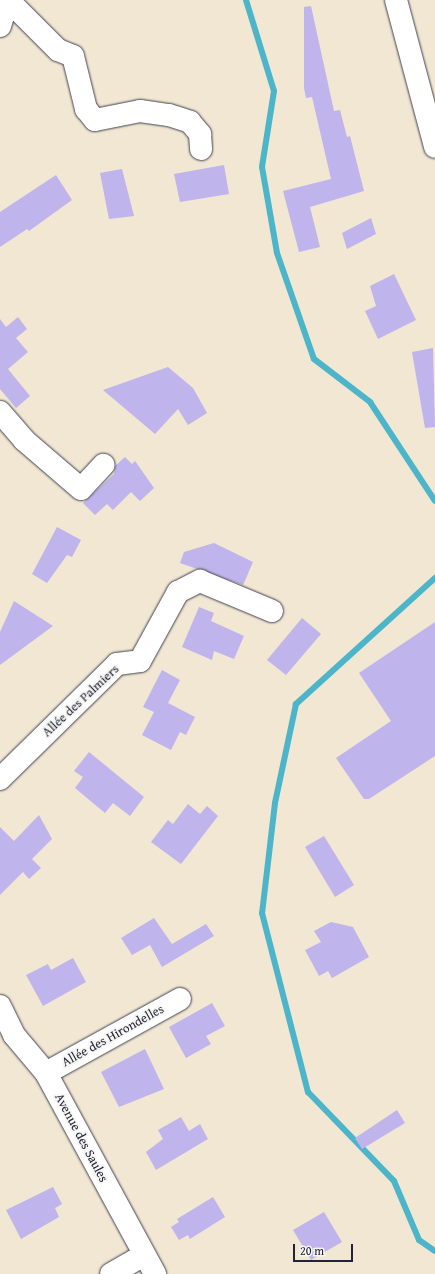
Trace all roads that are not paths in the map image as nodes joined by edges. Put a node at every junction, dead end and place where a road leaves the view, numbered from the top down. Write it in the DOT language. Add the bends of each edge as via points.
graph roads {
  1 [pos="8,0"];
  2 [pos="396,0"];
  3 [pos="0,26"];
  4 [pos="435,147"];
  5 [pos="201,149"];
  6 [pos="0,412"];
  7 [pos="103,465"];
  8 [pos="272,611"];
  9 [pos="0,779"];
  10 [pos="180,999"];
  11 [pos="0,1006"];
  12 [pos="46,1073"];
  13 [pos="144,1255"];
  14 [pos="111,1274"];
  15 [pos="155,1274"];
  1 -- 3 [label="street"];
  1 -- 5 [label="street" via="58,50 73,56 86,109 95,120 140,111 169,115 190,122 200,134"];
  2 -- 4 [label="street"];
  6 -- 7 [label="street" via="24,440 81,488"];
  8 -- 9 [label="street, Allée des Palmiers" via="200,581 178,592 140,661 117,664"];
  10 -- 12 [label="street, Allée des Hirondelles"];
  11 -- 12 [label="street, Avenue des Saules" via="14,1035"];
  12 -- 13 [label="street, Avenue des Saules"];
  13 -- 14 [label="street"];
  13 -- 15 [label="street, Avenue des Saules"];
}
